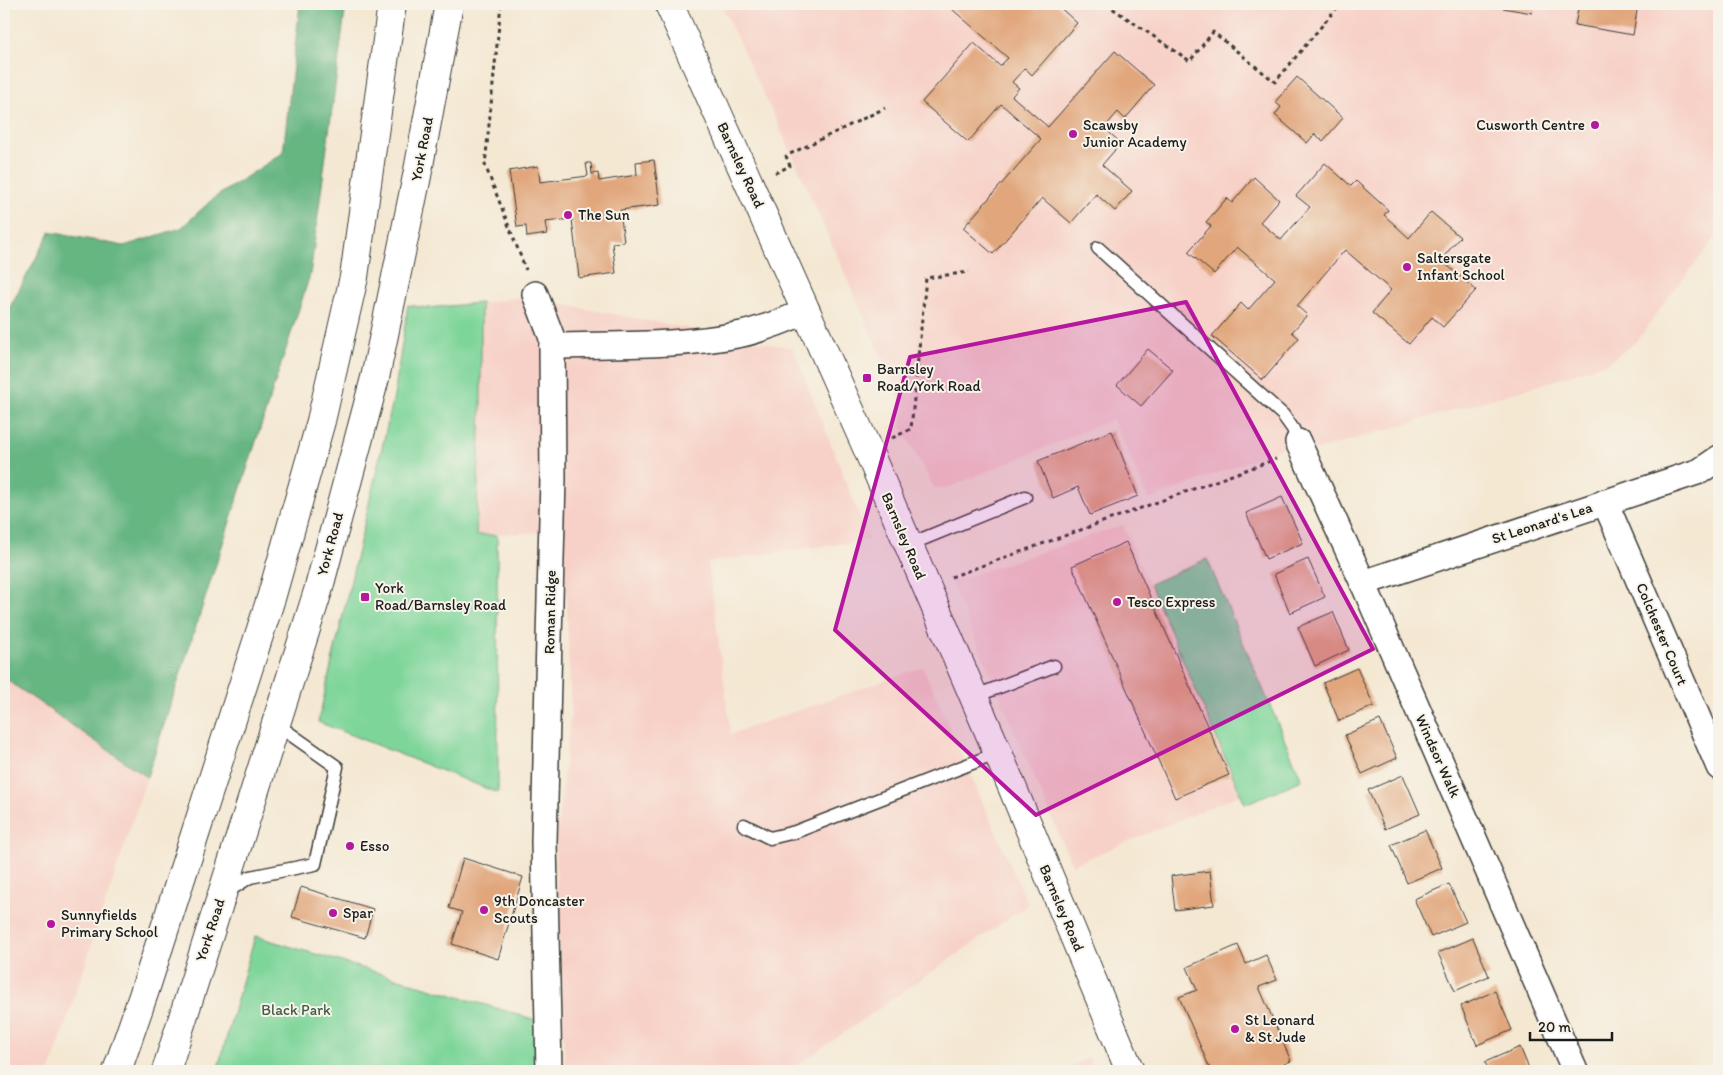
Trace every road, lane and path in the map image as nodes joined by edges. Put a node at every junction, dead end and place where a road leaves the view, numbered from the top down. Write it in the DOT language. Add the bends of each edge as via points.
graph roads {
  1 [pos="392,4"];
  2 [pos="449,4"];
  3 [pos="500,4"];
  4 [pos="669,4"];
  5 [pos="1106,4"];
  6 [pos="1340,4"];
  7 [pos="885,108"];
  8 [pos="750,184"];
  9 [pos="1098,248"];
  10 [pos="969,272"];
  11 [pos="535,294"];
  12 [pos="807,311"];
  13 [pos="552,346"];
  14 [pos="1300,446"];
  15 [pos="867,448"];
  16 [pos="1719,458"];
  17 [pos="1025,497"];
  18 [pos="1605,502"];
  19 [pos="908,545"];
  20 [pos="1363,583"];
  21 [pos="925,586"];
  22 [pos="1054,666"];
  23 [pos="974,697"];
  24 [pos="276,724"];
  25 [pos="998,753"];
  26 [pos="1719,767"];
  27 [pos="744,826"];
  28 [pos="221,896"];
  29 [pos="117,1071"];
  30 [pos="166,1071"];
  31 [pos="549,1071"];
  32 [pos="1130,1071"];
  33 [pos="1575,1071"];
  1 -- 29 [label="highway" via="354,277 321,421 272,595"];
  2 -- 24 [label="highway, York Road" via="375,378 318,591"];
  3 -- 11 [label="path" via="485,164"];
  4 -- 8 [label="highway, Barnsley Road"];
  5 -- 6 [label="path" via="1190,61 1213,32 1275,82"];
  7 -- 8 [label="path" via="786,156 790,166"];
  8 -- 12 [label="highway, Barnsley Road"];
  9 -- 14 [label="lane" via="1283,415"];
  10 -- 15 [label="path" via="926,278 911,430"];
  11 -- 13 [label="street, Roman Ridge"];
  12 -- 13 [label="street" via="744,334 714,339"];
  12 -- 15 [label="highway, Barnsley Road"];
  13 -- 31 [label="street, Roman Ridge" via="553,478 544,842"];
  14 -- 20 [label="street, Windsor Walk"];
  14 -- 21 [label="path"];
  15 -- 19 [label="highway, Barnsley Road"];
  16 -- 18 [label="street, St Leonard's Lea" via="1700,470"];
  17 -- 19 [label="lane"];
  18 -- 20 [label="street, St Leonard's Lea"];
  18 -- 26 [label="street, Colchester Court"];
  19 -- 21 [label="highway, Barnsley Road"];
  20 -- 33 [label="street, Windsor Walk"];
  21 -- 23 [label="highway, Barnsley Road"];
  22 -- 23 [label="lane"];
  23 -- 25 [label="highway, Barnsley Road"];
  24 -- 28 [label="highway, York Road"];
  24 -- 28 [label="lane" via="336,766 315,864 250,877"];
  25 -- 27 [label="lane" via="795,832 770,838"];
  25 -- 32 [label="highway, Barnsley Road"];
  28 -- 30 [label="highway, York Road"];
}
